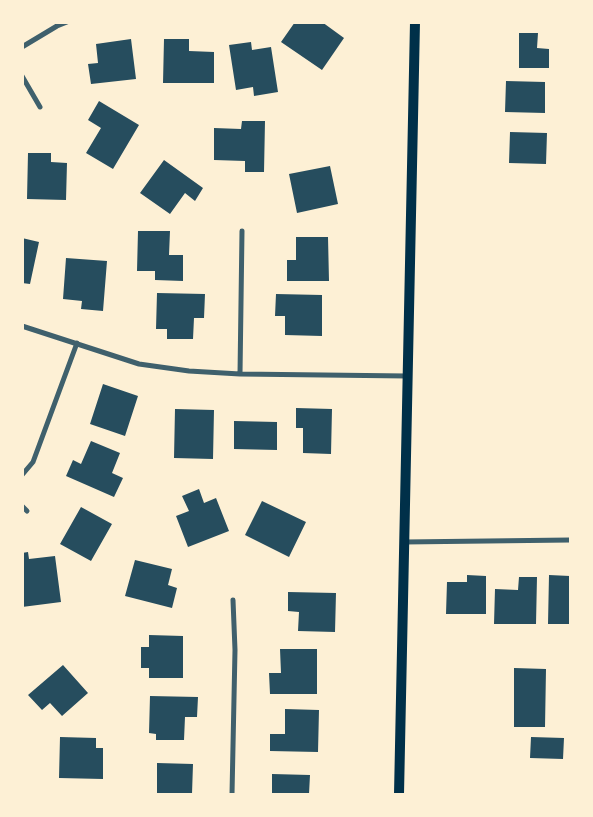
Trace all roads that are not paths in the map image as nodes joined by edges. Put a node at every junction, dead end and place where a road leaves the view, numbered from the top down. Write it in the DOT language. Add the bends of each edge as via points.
graph roads {
  1 [pos="67,22"];
  2 [pos="415,22"];
  3 [pos="22,47"];
  4 [pos="22,76"];
  5 [pos="40,107"];
  6 [pos="242,231"];
  7 [pos="22,326"];
  8 [pos="77,342"];
  9 [pos="240,374"];
  10 [pos="407,376"];
  11 [pos="22,475"];
  12 [pos="22,506"];
  13 [pos="26,511"];
  14 [pos="570,540"];
  15 [pos="404,542"];
  16 [pos="233,600"];
  17 [pos="232,794"];
  18 [pos="399,794"];
  1 -- 3 [label="street"];
  2 -- 10 [label="main road"];
  4 -- 5 [label="street"];
  6 -- 9 [label="street"];
  7 -- 8 [label="street"];
  8 -- 9 [label="street" via="139,364"];
  8 -- 11 [label="street" via="33,462"];
  9 -- 10 [label="street"];
  10 -- 15 [label="main road"];
  12 -- 13 [label="street"];
  14 -- 15 [label="street"];
  15 -- 18 [label="main road"];
  16 -- 17 [label="street"];
}
